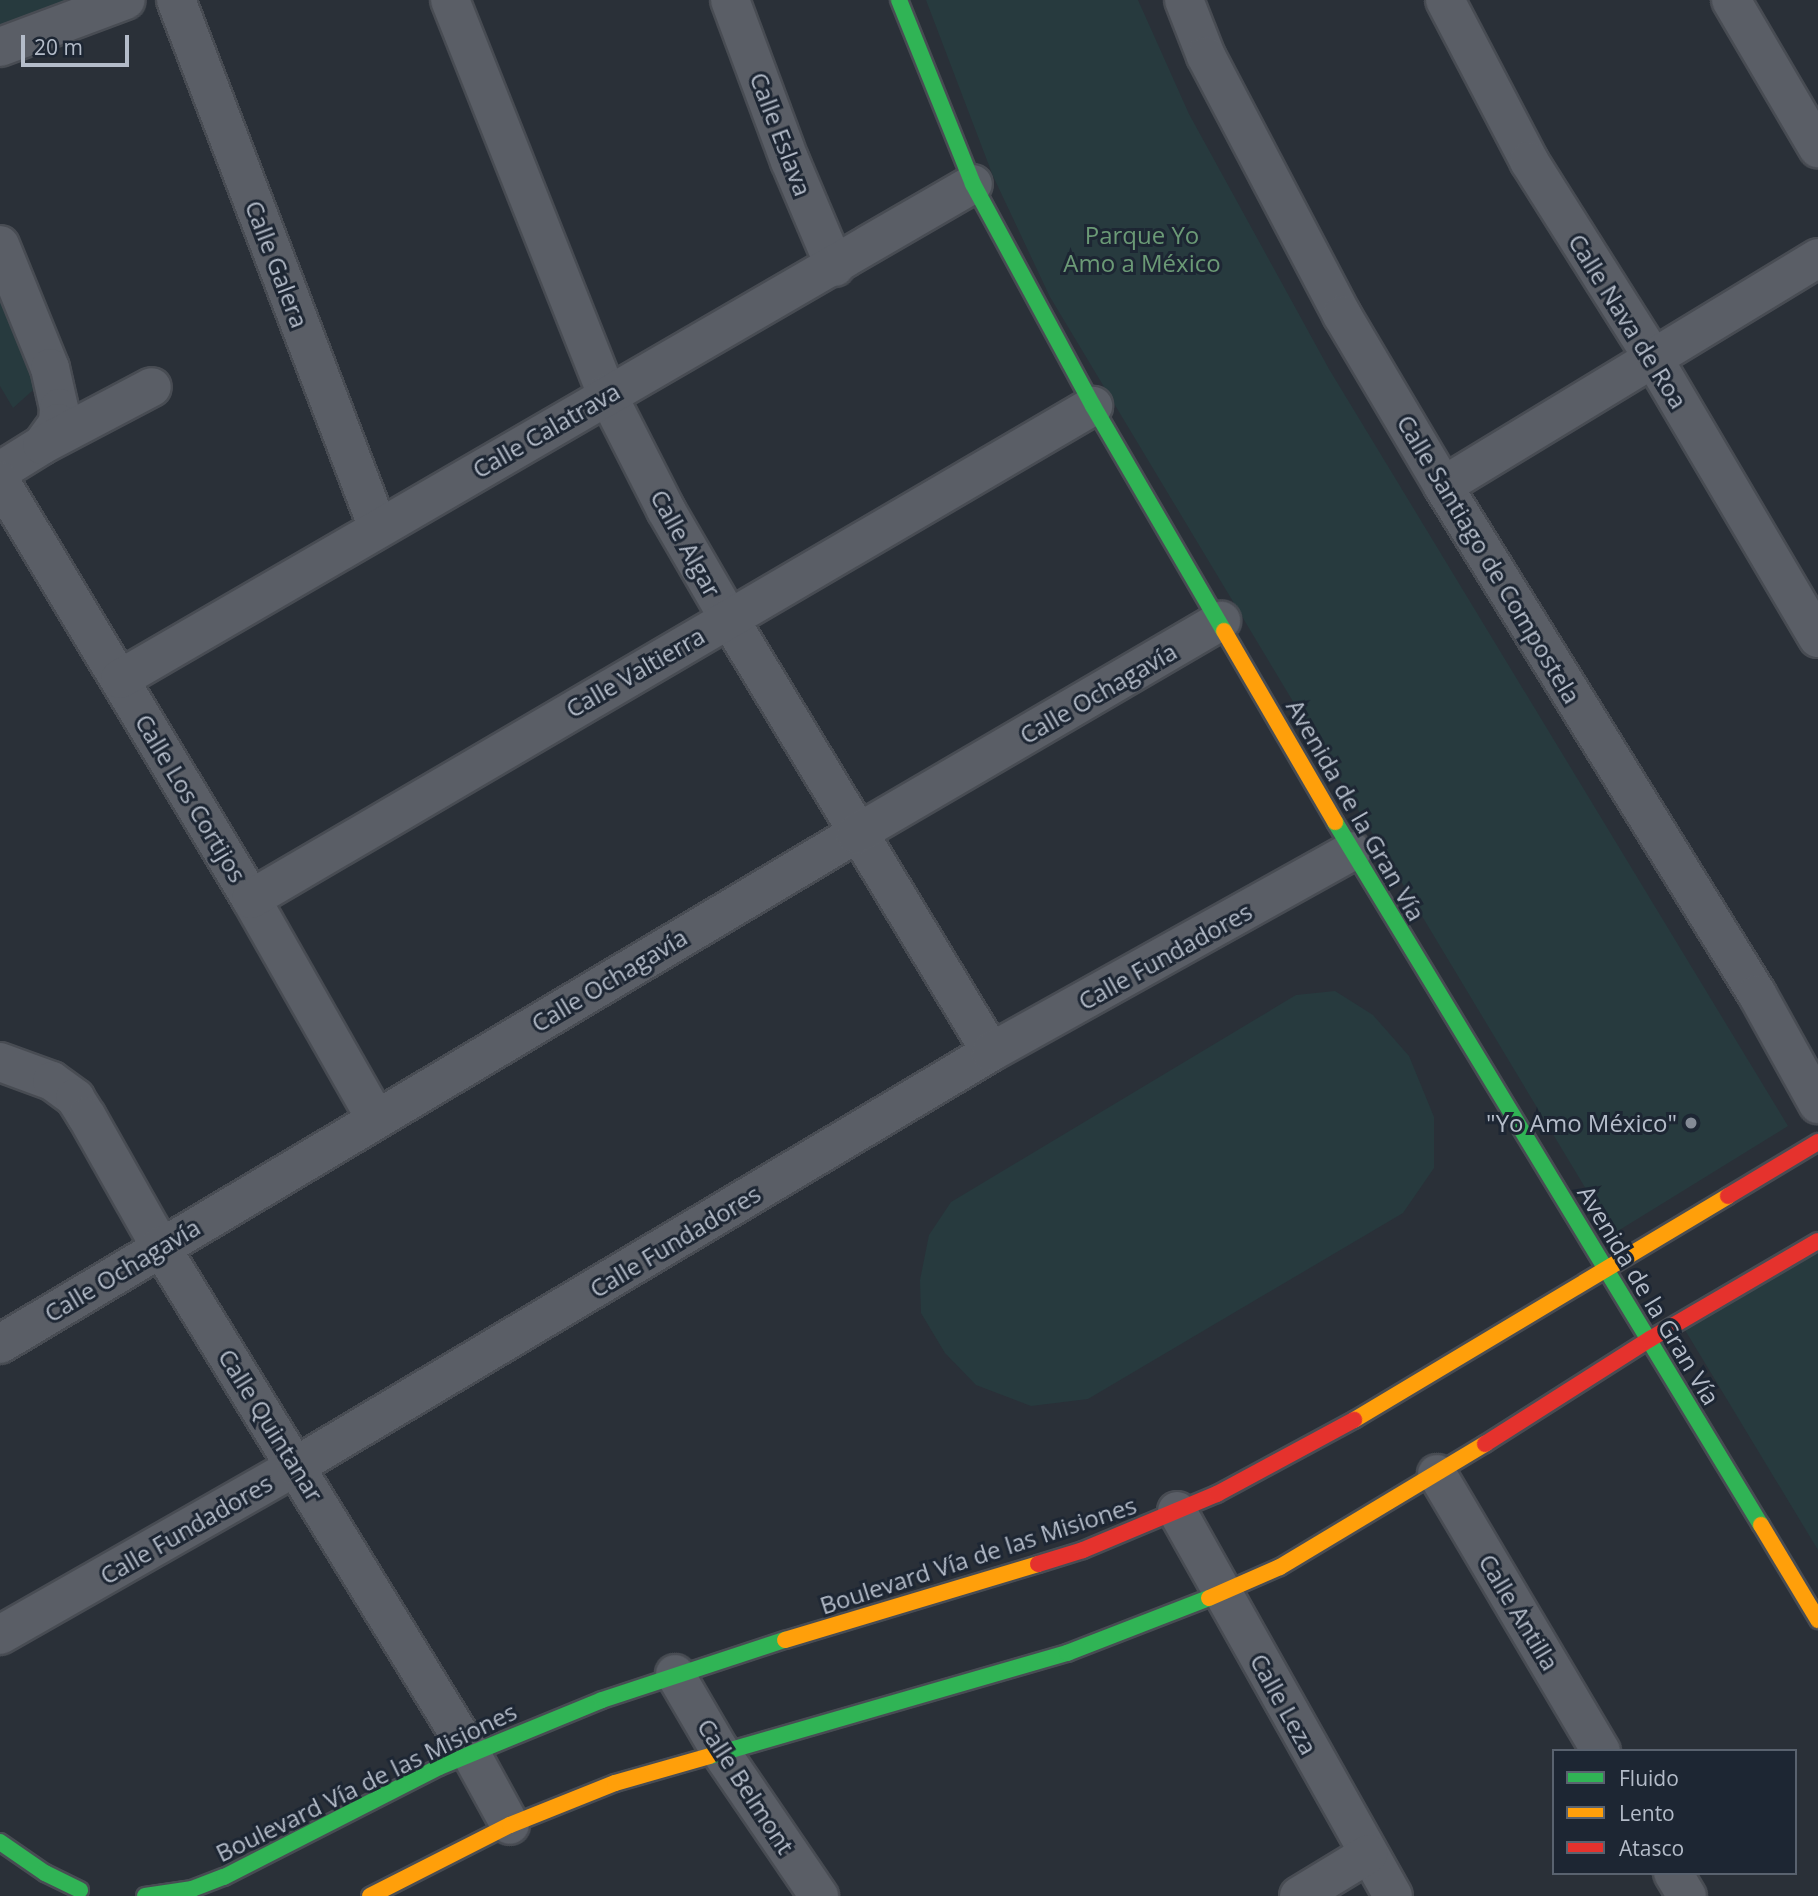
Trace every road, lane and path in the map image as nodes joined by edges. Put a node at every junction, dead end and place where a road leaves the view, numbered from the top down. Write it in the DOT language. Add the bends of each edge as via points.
graph roads {
  1 [pos="126,0"];
  2 [pos="176,0"];
  3 [pos="450,0"];
  4 [pos="730,0"];
  5 [pos="898,0"];
  6 [pos="1184,0"];
  7 [pos="1445,0"];
  8 [pos="1731,0"];
  9 [pos="0,47"];
  10 [pos="1818,148"];
  11 [pos="973,184"];
  12 [pos="0,244"];
  13 [pos="1818,258"];
  14 [pos="835,267"];
  15 [pos="1653,358"];
  16 [pos="152,387"];
  17 [pos="607,394"];
  18 [pos="1093,406"];
  19 [pos="42,445"];
  20 [pos="0,471"];
  21 [pos="0,481"];
  22 [pos="1443,486"];
  23 [pos="378,528"];
  24 [pos="727,617"];
  25 [pos="1221,621"];
  26 [pos="1818,638"];
  27 [pos="120,680"];
  28 [pos="856,834"];
  29 [pos="1352,851"];
  30 [pos="251,899"];
  31 [pos="991,1052"];
  32 [pos="0,1062"];
  33 [pos="1818,1104"];
  34 [pos="376,1119"];
  35 [pos="1818,1142"];
  36 [pos="1818,1241"];
  37 [pos="160,1246"];
  38 [pos="1604,1269"];
  39 [pos="1650,1339"];
  40 [pos="0,1344"];
  41 [pos="296,1466"];
  42 [pos="1437,1474"];
  43 [pos="1177,1511"];
  44 [pos="1222,1593"];
  45 [pos="1818,1620"];
  46 [pos="0,1635"];
  47 [pos="675,1674"];
  48 [pos="1600,1749"];
  49 [pos="720,1751"];
  50 [pos="470,1752"];
  51 [pos="510,1825"];
  52 [pos="0,1842"];
  53 [pos="1368,1854"];
  54 [pos="1674,1875"];
  55 [pos="79,1890"];
  56 [pos="48,1894"];
  57 [pos="99,1894"];
  58 [pos="811,1894"];
  59 [pos="145,1896"];
  60 [pos="370,1896"];
  61 [pos="1299,1896"];
  62 [pos="1393,1896"];
  63 [pos="1687,1896"];
  1 -- 9 [label="street"];
  2 -- 23 [label="street, Calle Galera"];
  3 -- 17 [label="street, Calle Algar"];
  4 -- 14 [label="street, Calle Eslava"];
  5 -- 11 [label="street, Avenida de la Gran Vía"];
  6 -- 22 [label="street, Calle Santiago de Compostela" via="1206,56 1271,183"];
  7 -- 15 [label="street, Calle Nava de Roa" via="1529,161"];
  8 -- 10 [label="street"];
  11 -- 14 [label="street, Calle Calatrava"];
  11 -- 18 [label="street, Avenida de la Gran Vía"];
  12 -- 19 [label="street" via="50,369 59,408 58,423"];
  13 -- 15 [label="street"];
  14 -- 17 [label="street, Calle Calatrava"];
  15 -- 22 [label="street"];
  15 -- 26 [label="street, Calle Nava de Roa"];
  16 -- 19 [label="street"];
  17 -- 23 [label="street, Calle Calatrava"];
  17 -- 24 [label="street, Calle Algar"];
  18 -- 24 [label="street, Calle Valtierra"];
  18 -- 25 [label="street, Avenida de la Gran Vía"];
  19 -- 20 [label="street"];
  21 -- 27 [label="street, Calle Los Cortijos"];
  22 -- 33 [label="street, Calle Santiago de Compostela" via="1757,994"];
  23 -- 27 [label="street, Calle Calatrava"];
  24 -- 28 [label="street, Calle Algar"];
  24 -- 30 [label="street, Calle Valtierra"];
  25 -- 28 [label="street, Calle Ochagavía"];
  25 -- 29 [label="street, Avenida de la Gran Vía"];
  27 -- 30 [label="street, Calle Los Cortijos"];
  28 -- 31 [label="street, Calle Algar"];
  28 -- 34 [label="street, Calle Ochagavía"];
  29 -- 31 [label="street, Calle Fundadores"];
  29 -- 38 [label="street, Avenida de la Gran Vía"];
  30 -- 34 [label="street, Calle Los Cortijos"];
  31 -- 41 [label="street, Calle Fundadores"];
  32 -- 37 [label="street, Calle Quintanar" via="52,1081 75,1098"];
  34 -- 37 [label="street, Calle Ochagavía"];
  35 -- 38 [label="street, Boulevard Vía de las Misiones"];
  36 -- 39 [label="street"];
  37 -- 40 [label="street, Calle Ochagavía"];
  37 -- 41 [label="street, Calle Quintanar"];
  38 -- 39 [label="street, Avenida de la Gran Vía"];
  38 -- 43 [label="street, Boulevard Vía de las Misiones" via="1342,1427"];
  39 -- 42 [label="street"];
  39 -- 45 [label="street, Avenida de la Gran Vía"];
  41 -- 46 [label="street, Calle Fundadores"];
  41 -- 50 [label="street, Calle Quintanar"];
  42 -- 44 [label="street" via="1280,1567"];
  42 -- 48 [label="street, Calle Antilla"];
  43 -- 44 [label="street, Calle Leza"];
  43 -- 47 [label="street, Boulevard Vía de las Misiones" via="1083,1550"];
  44 -- 49 [label="street" via="1067,1653"];
  44 -- 53 [label="street, Calle Leza"];
  47 -- 49 [label="street, Calle Belmont"];
  47 -- 50 [label="street, Boulevard Vía de las Misiones"];
  49 -- 51 [label="street" via="615,1783"];
  49 -- 58 [label="street, Calle Belmont"];
  50 -- 51 [label="street, Calle Quintanar"];
  50 -- 59 [label="street, Boulevard Vía de las Misiones" via="224,1877 192,1889"];
  51 -- 60 [label="street"];
  52 -- 55 [label="street"];
  53 -- 61 [label="street"];
  53 -- 62 [label="street, Calle Leza"];
  54 -- 63 [label="street"];
  55 -- 56 [label="street"];
  55 -- 57 [label="street"];
}
